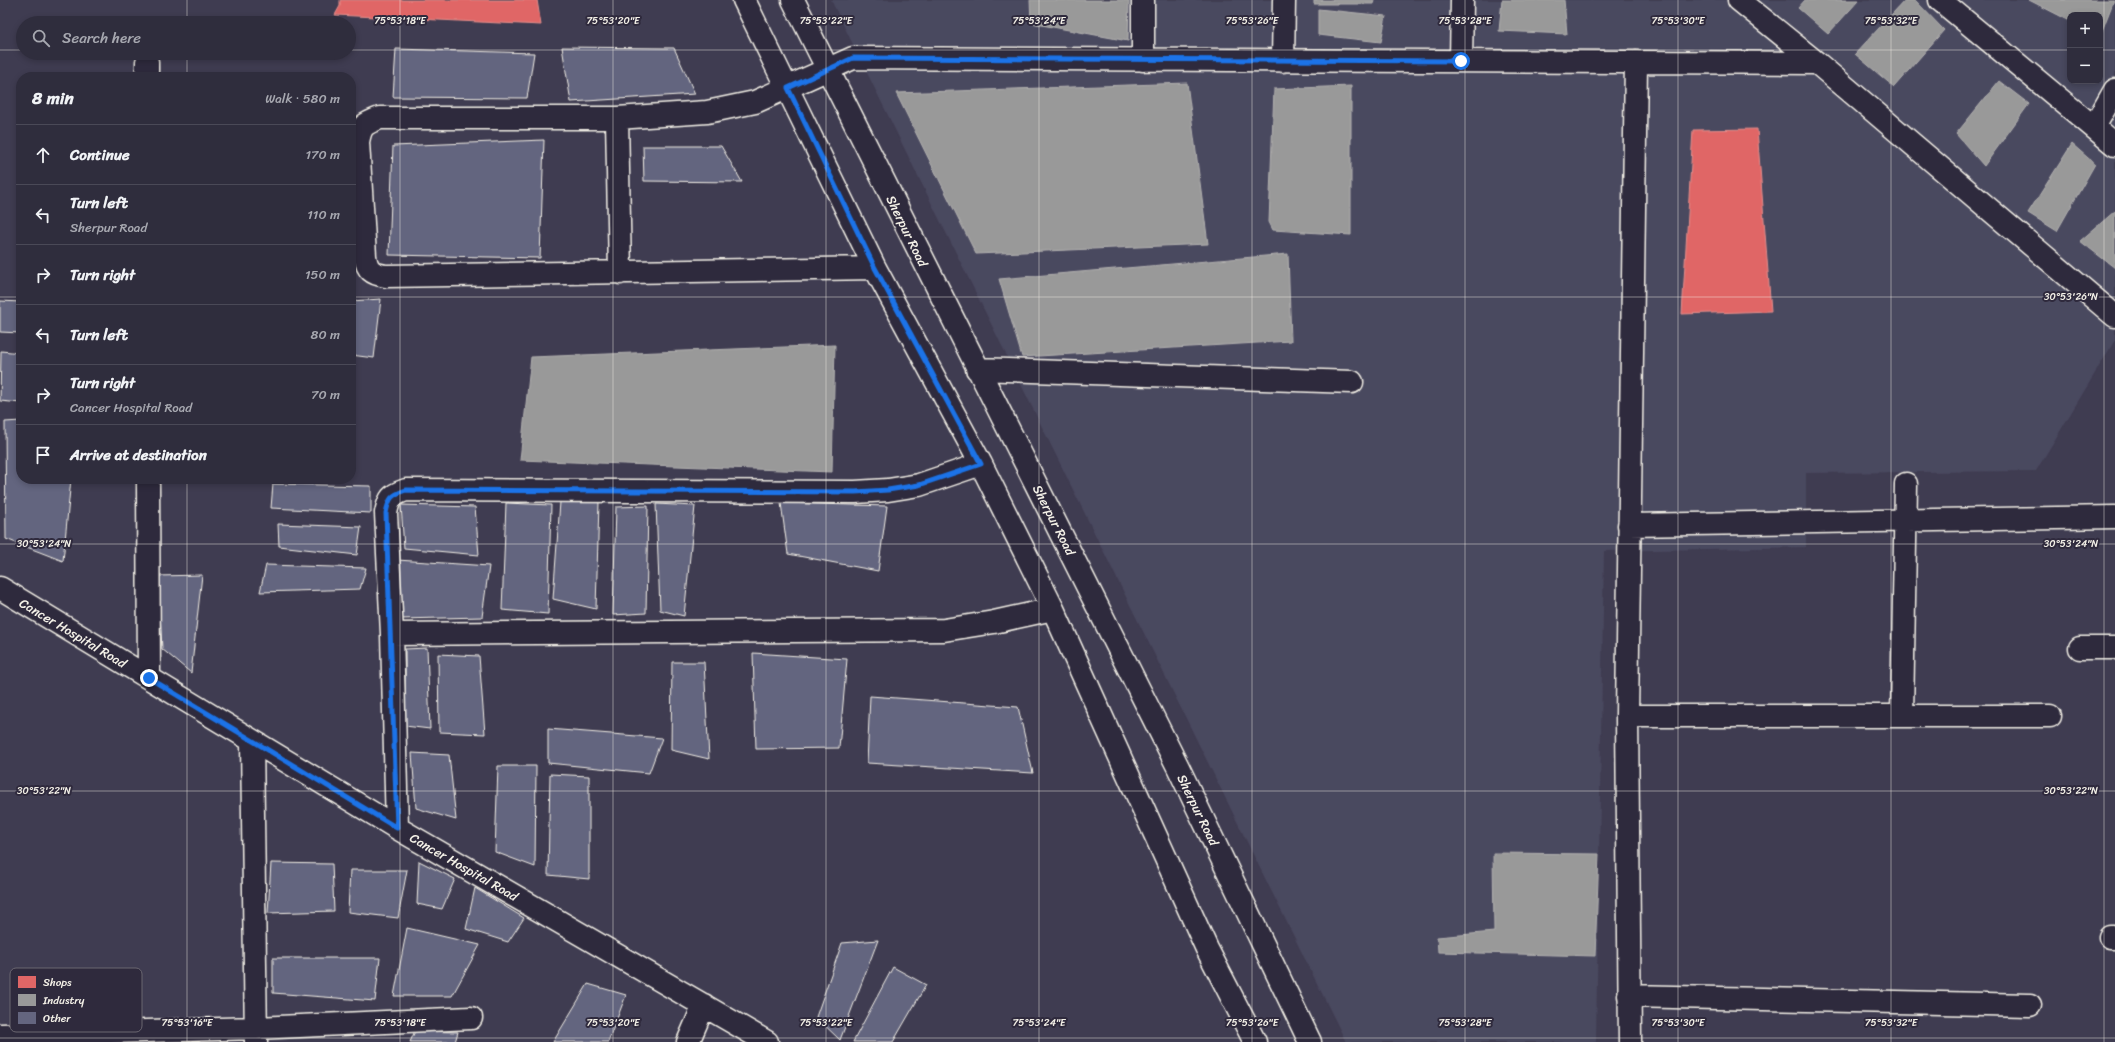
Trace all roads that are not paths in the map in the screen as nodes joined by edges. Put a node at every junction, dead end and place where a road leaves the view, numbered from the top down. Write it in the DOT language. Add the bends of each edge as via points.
graph roads {
  1 [pos="744,0"];
  2 [pos="793,0"];
  3 [pos="1143,0"];
  4 [pos="1284,0"];
  5 [pos="1462,0"];
  6 [pos="1739,0"];
  7 [pos="1940,0"];
  8 [pos="1142,60"];
  9 [pos="1283,61"];
  10 [pos="1461,61"];
  11 [pos="1636,62"];
  12 [pos="1817,63"];
  13 [pos="828,70"];
  14 [pos="788,88"];
  15 [pos="2115,90"];
  16 [pos="617,118"];
  17 [pos="2094,127"];
  18 [pos="2115,145"];
  19 [pos="875,268"];
  20 [pos="620,273"];
  21 [pos="2115,316"];
  22 [pos="977,369"];
  23 [pos="1352,382"];
  24 [pos="981,464"];
  25 [pos="148,484"];
  26 [pos="1906,484"];
  27 [pos="2115,517"];
  28 [pos="1906,521"];
  29 [pos="1629,525"];
  30 [pos="0,588"];
  31 [pos="1053,609"];
  32 [pos="392,634"];
  33 [pos="2080,648"];
  34 [pos="2115,648"];
  35 [pos="149,678"];
  36 [pos="1627,716"];
  37 [pos="1902,716"];
  38 [pos="2050,716"];
  39 [pos="252,741"];
  40 [pos="397,828"];
  41 [pos="1629,996"];
  42 [pos="704,1005"];
  43 [pos="2030,1005"];
  44 [pos="471,1018"];
  45 [pos="0,1035"];
  46 [pos="256,1035"];
  47 [pos="688,1042"];
  48 [pos="767,1042"];
  49 [pos="1255,1042"];
  50 [pos="1310,1042"];
  51 [pos="1630,1042"];
  1 -- 14 [label="street"];
  2 -- 13 [label="street, Sherpur Road"];
  3 -- 8 [label="street"];
  4 -- 9 [label="street"];
  5 -- 10 [label="street"];
  6 -- 12 [label="street"];
  7 -- 17 [label="street"];
  8 -- 9 [label="street"];
  8 -- 13 [label="street" via="853,58"];
  9 -- 10 [label="street"];
  10 -- 11 [label="street"];
  11 -- 12 [label="street"];
  11 -- 29 [label="street"];
  12 -- 21 [label="street"];
  13 -- 14 [label="street"];
  13 -- 22 [label="street, Sherpur Road"];
  14 -- 16 [label="street" via="755,102 707,112"];
  14 -- 19 [label="street"];
  15 -- 17 [label="street"];
  16 -- 20 [label="street"];
  16 -- 20 [label="street" via="380,118 367,123 360,130 358,142 365,256 367,267 374,274 386,276"];
  17 -- 18 [label="street"];
  19 -- 20 [label="street"];
  19 -- 24 [label="street"];
  22 -- 23 [label="street"];
  22 -- 50 [label="street, Sherpur Road" via="1174,760"];
  24 -- 31 [label="street"];
  24 -- 32 [label="street" via="919,485 855,492 406,490 394,494 388,502 386,513"];
  25 -- 35 [label="street"];
  26 -- 28 [label="street"];
  27 -- 28 [label="street"];
  28 -- 29 [label="street"];
  28 -- 37 [label="street"];
  29 -- 36 [label="street"];
  30 -- 35 [label="street, Cancer Hospital Road"];
  31 -- 32 [label="street" via="944,630"];
  31 -- 49 [label="street" via="1207,949"];
  32 -- 40 [label="street"];
  33 -- 34 [label="street"];
  35 -- 39 [label="street, Cancer Hospital Road"];
  36 -- 37 [label="street"];
  36 -- 41 [label="street"];
  37 -- 38 [label="street"];
  39 -- 40 [label="street, Cancer Hospital Road"];
  39 -- 46 [label="street"];
  40 -- 42 [label="street, Cancer Hospital Road"];
  41 -- 43 [label="street"];
  41 -- 51 [label="street"];
  42 -- 47 [label="street"];
  42 -- 48 [label="street, Cancer Hospital Road"];
  44 -- 46 [label="street"];
  45 -- 46 [label="street"];
}
